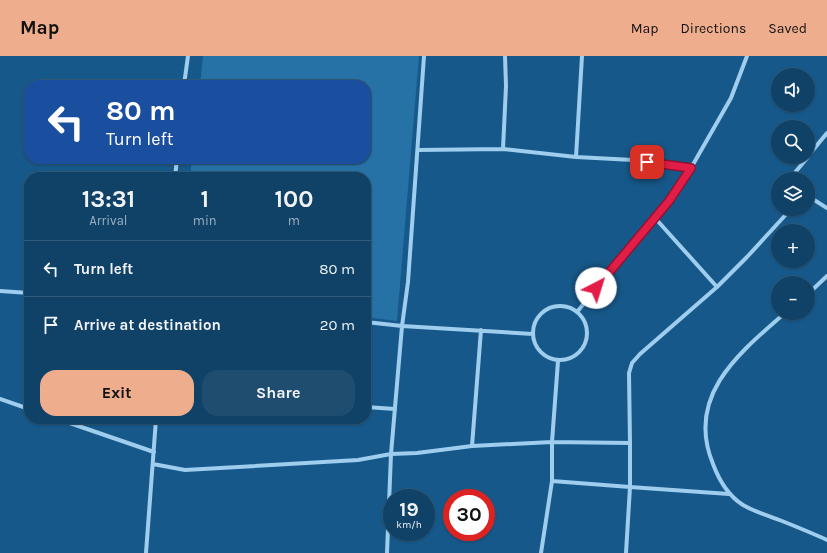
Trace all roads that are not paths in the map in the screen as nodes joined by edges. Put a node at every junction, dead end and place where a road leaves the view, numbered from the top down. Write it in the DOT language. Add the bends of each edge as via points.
graph roads {
  1 [pos="188,56"];
  2 [pos="424,56"];
  3 [pos="505,56"];
  4 [pos="582,56"];
  5 [pos="747,56"];
  6 [pos="185,80"];
  7 [pos="827,133"];
  8 [pos="815,148"];
  9 [pos="503,149"];
  10 [pos="418,150"];
  11 [pos="576,157"];
  12 [pos="802,164"];
  13 [pos="691,168"];
  14 [pos="795,172"];
  15 [pos="815,200"];
  16 [pos="827,208"];
  17 [pos="785,216"];
  18 [pos="655,218"];
  19 [pos="827,276"];
  20 [pos="717,287"];
  21 [pos="815,287"];
  22 [pos="0,291"];
  23 [pos="24,293"];
  24 [pos="577,312"];
  25 [pos="778,320"];
  26 [pos="371,323"];
  27 [pos="402,326"];
  28 [pos="481,330"];
  29 [pos="533,334"];
  30 [pos="558,361"];
  31 [pos="0,399"];
  32 [pos="24,407"];
  33 [pos="371,407"];
  34 [pos="395,409"];
  35 [pos="73,424"];
  36 [pos="156,424"];
  37 [pos="552,442"];
  38 [pos="630,443"];
  39 [pos="472,446"];
  40 [pos="154,452"];
  41 [pos="391,454"];
  42 [pos="153,464"];
  43 [pos="552,481"];
  44 [pos="630,487"];
  45 [pos="729,494"];
  46 [pos="827,540"];
  47 [pos="146,553"];
  48 [pos="387,553"];
  49 [pos="541,553"];
  50 [pos="626,553"];
  1 -- 6 [label="street"];
  2 -- 10 [label="street"];
  3 -- 9 [label="street"];
  4 -- 11 [label="street"];
  5 -- 13 [label="street" via="731,98"];
  7 -- 8 [label="street"];
  9 -- 10 [label="street"];
  9 -- 11 [label="street"];
  10 -- 27 [label="street"];
  11 -- 13 [label="street" via="633,160"];
  12 -- 14 [label="street"];
  13 -- 18 [label="street"];
  15 -- 16 [label="street"];
  17 -- 20 [label="street"];
  18 -- 20 [label="street"];
  18 -- 24 [label="street"];
  19 -- 21 [label="street"];
  20 -- 38 [label="street" via="632,363"];
  22 -- 23 [label="street"];
  24 -- 29 [label="street" via="559,306 550,308 536,320"];
  24 -- 30 [label="street" via="586,326 585,343 574,356"];
  25 -- 45 [label="street" via="731,364 716,385 709,401 705,436 707,448 718,477"];
  26 -- 27 [label="street"];
  27 -- 28 [label="street"];
  27 -- 34 [label="street"];
  28 -- 29 [label="street"];
  28 -- 39 [label="street"];
  29 -- 30 [label="street" via="536,347 542,354"];
  30 -- 37 [label="street"];
  31 -- 32 [label="street"];
  33 -- 34 [label="street"];
  34 -- 41 [label="street"];
  35 -- 40 [label="street"];
  36 -- 40 [label="street"];
  37 -- 38 [label="street"];
  37 -- 39 [label="street"];
  37 -- 43 [label="street"];
  38 -- 44 [label="street"];
  39 -- 41 [label="street"];
  40 -- 42 [label="street"];
  41 -- 42 [label="street" via="358,460 185,470"];
  41 -- 48 [label="street"];
  42 -- 47 [label="street"];
  43 -- 44 [label="street"];
  43 -- 49 [label="street"];
  44 -- 45 [label="street"];
  44 -- 50 [label="street"];
  45 -- 46 [label="street" via="743,505"];
}
